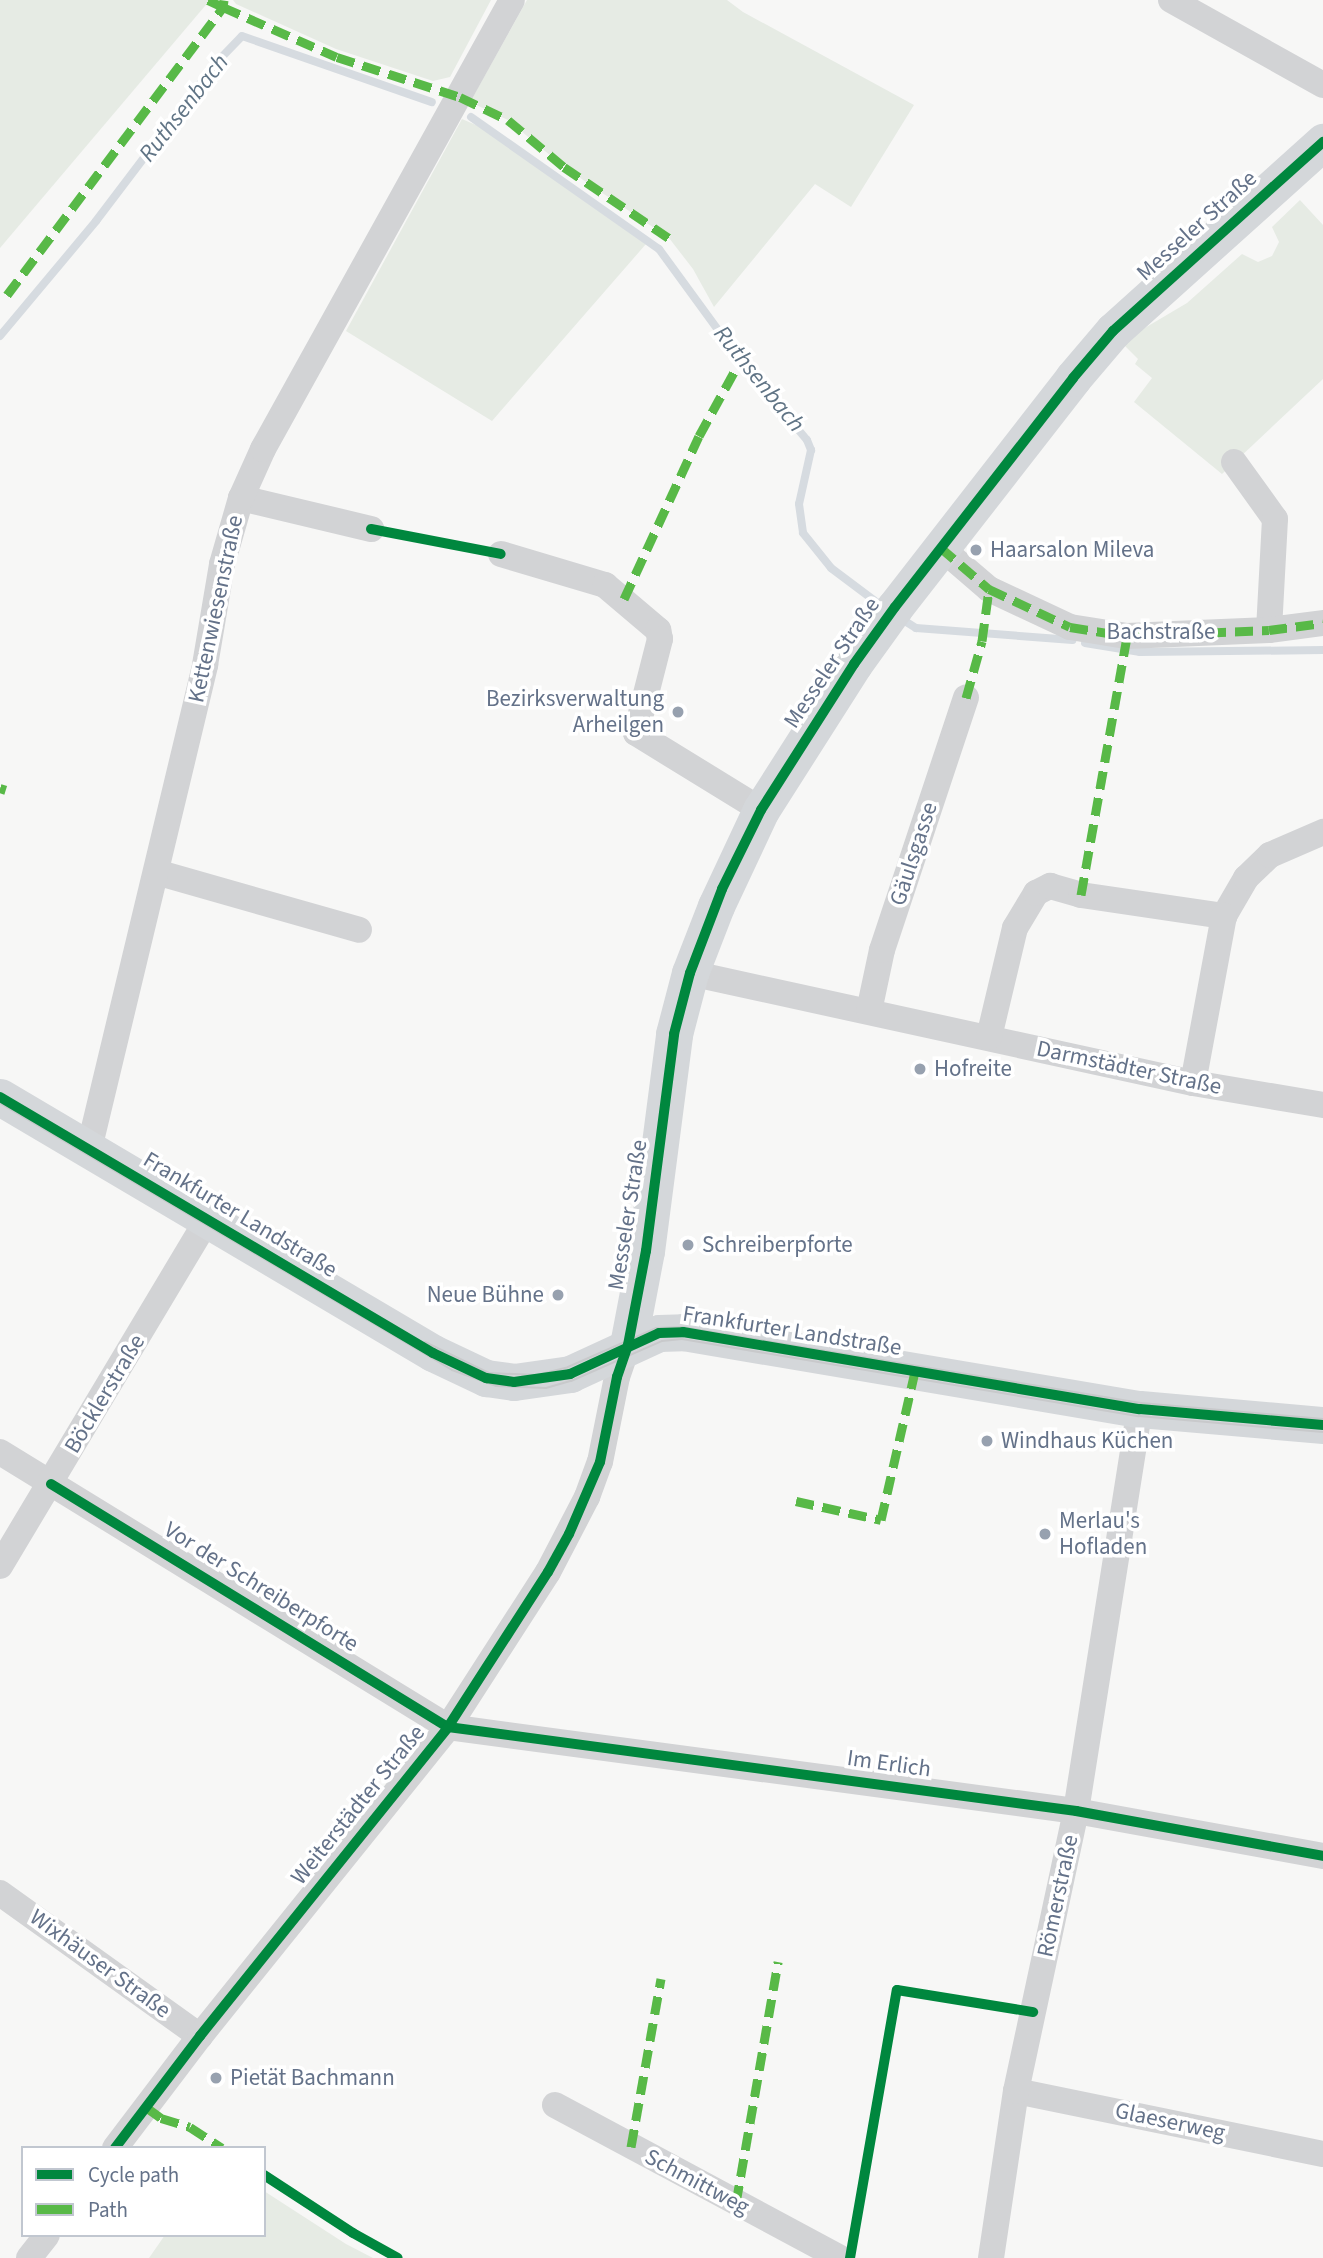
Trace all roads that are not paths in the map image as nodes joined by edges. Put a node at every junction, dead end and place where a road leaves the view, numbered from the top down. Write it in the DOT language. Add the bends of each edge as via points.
graph roads {
  1 [pos="512,0"];
  2 [pos="1171,0"];
  3 [pos="1323,85"];
  4 [pos="1323,142"];
  5 [pos="1234,462"];
  6 [pos="241,498"];
  7 [pos="371,529"];
  8 [pos="940,547"];
  9 [pos="501,554"];
  10 [pos="1323,623"];
  11 [pos="1269,630"];
  12 [pos="965,698"];
  13 [pos="761,810"];
  14 [pos="1323,832"];
  15 [pos="156,872"];
  16 [pos="1224,916"];
  17 [pos="359,930"];
  18 [pos="690,973"];
  19 [pos="869,1011"];
  20 [pos="989,1037"];
  21 [pos="1193,1083"];
  22 [pos="0,1097"];
  23 [pos="1323,1105"];
  24 [pos="89,1149"];
  25 [pos="208,1220"];
  26 [pos="628,1345"];
  27 [pos="1140,1409"];
  28 [pos="1323,1425"];
  29 [pos="0,1452"];
  30 [pos="51,1484"];
  31 [pos="0,1566"];
  32 [pos="448,1727"];
  33 [pos="1076,1811"];
  34 [pos="1323,1856"];
  35 [pos="0,1893"];
  36 [pos="200,2036"];
  37 [pos="1016,2091"];
  38 [pos="555,2105"];
  39 [pos="118,2146"];
  40 [pos="1323,2154"];
  41 [pos="45,2237"];
  42 [pos="29,2258"];
  43 [pos="840,2258"];
  44 [pos="991,2258"];
  1 -- 6 [label="street, Kettenwiesenstraße" via="263,449"];
  2 -- 3 [label="street"];
  4 -- 8 [label="street, Messeler Straße" via="1113,331"];
  5 -- 11 [label="street" via="1275,519"];
  6 -- 7 [label="street"];
  6 -- 15 [label="street, Kettenwiesenstraße" via="222,564 205,665"];
  8 -- 11 [label="street, Bachstraße" via="989,589 1069,627 1127,636"];
  8 -- 13 [label="street, Messeler Straße"];
  9 -- 13 [label="street" via="605,585 659,630 636,733"];
  10 -- 11 [label="street, Bachstraße"];
  12 -- 19 [label="street, Gäulsgasse" via="882,950"];
  13 -- 18 [label="street, Messeler Straße" via="722,889"];
  14 -- 16 [label="street" via="1270,855 1246,878"];
  15 -- 17 [label="street"];
  15 -- 24 [label="street, Kettenwiesenstraße"];
  16 -- 20 [label="street" via="1081,895 1050,886 1036,893 1015,928"];
  16 -- 21 [label="street"];
  18 -- 19 [label="street, Darmstädter Straße"];
  18 -- 26 [label="street, Messeler Straße" via="674,1034 646,1251"];
  19 -- 20 [label="street, Darmstädter Straße"];
  20 -- 21 [label="street, Darmstädter Straße"];
  21 -- 23 [label="street, Darmstädter Straße"];
  22 -- 24 [label="street, Frankfurter Landstraße"];
  24 -- 25 [label="street, Frankfurter Landstraße"];
  25 -- 26 [label="street, Frankfurter Landstraße" via="433,1353 486,1378 514,1382 570,1374"];
  25 -- 30 [label="street, Böcklerstraße"];
  26 -- 27 [label="street, Frankfurter Landstraße" via="659,1333 708,1335"];
  26 -- 32 [label="street, Weiterstädter Straße" via="617,1377 608,1433 587,1497 548,1572"];
  27 -- 28 [label="street, Frankfurter Landstraße"];
  27 -- 33 [label="street, Römerstraße"];
  29 -- 30 [label="street, Vor der Schreiberpforte"];
  30 -- 31 [label="street, Böcklerstraße"];
  30 -- 32 [label="street, Vor der Schreiberpforte"];
  32 -- 33 [label="street, Im Erlich"];
  32 -- 36 [label="street, Weiterstädter Straße"];
  33 -- 34 [label="street, Im Erlich"];
  33 -- 37 [label="street, Römerstraße"];
  35 -- 36 [label="street, Wixhäuser Straße"];
  36 -- 39 [label="street, Weiterstädter Straße"];
  37 -- 40 [label="street, Glaeserweg"];
  37 -- 44 [label="street, Römerstraße"];
  38 -- 43 [label="street, Schmittweg"];
  41 -- 42 [label="street"];
}
